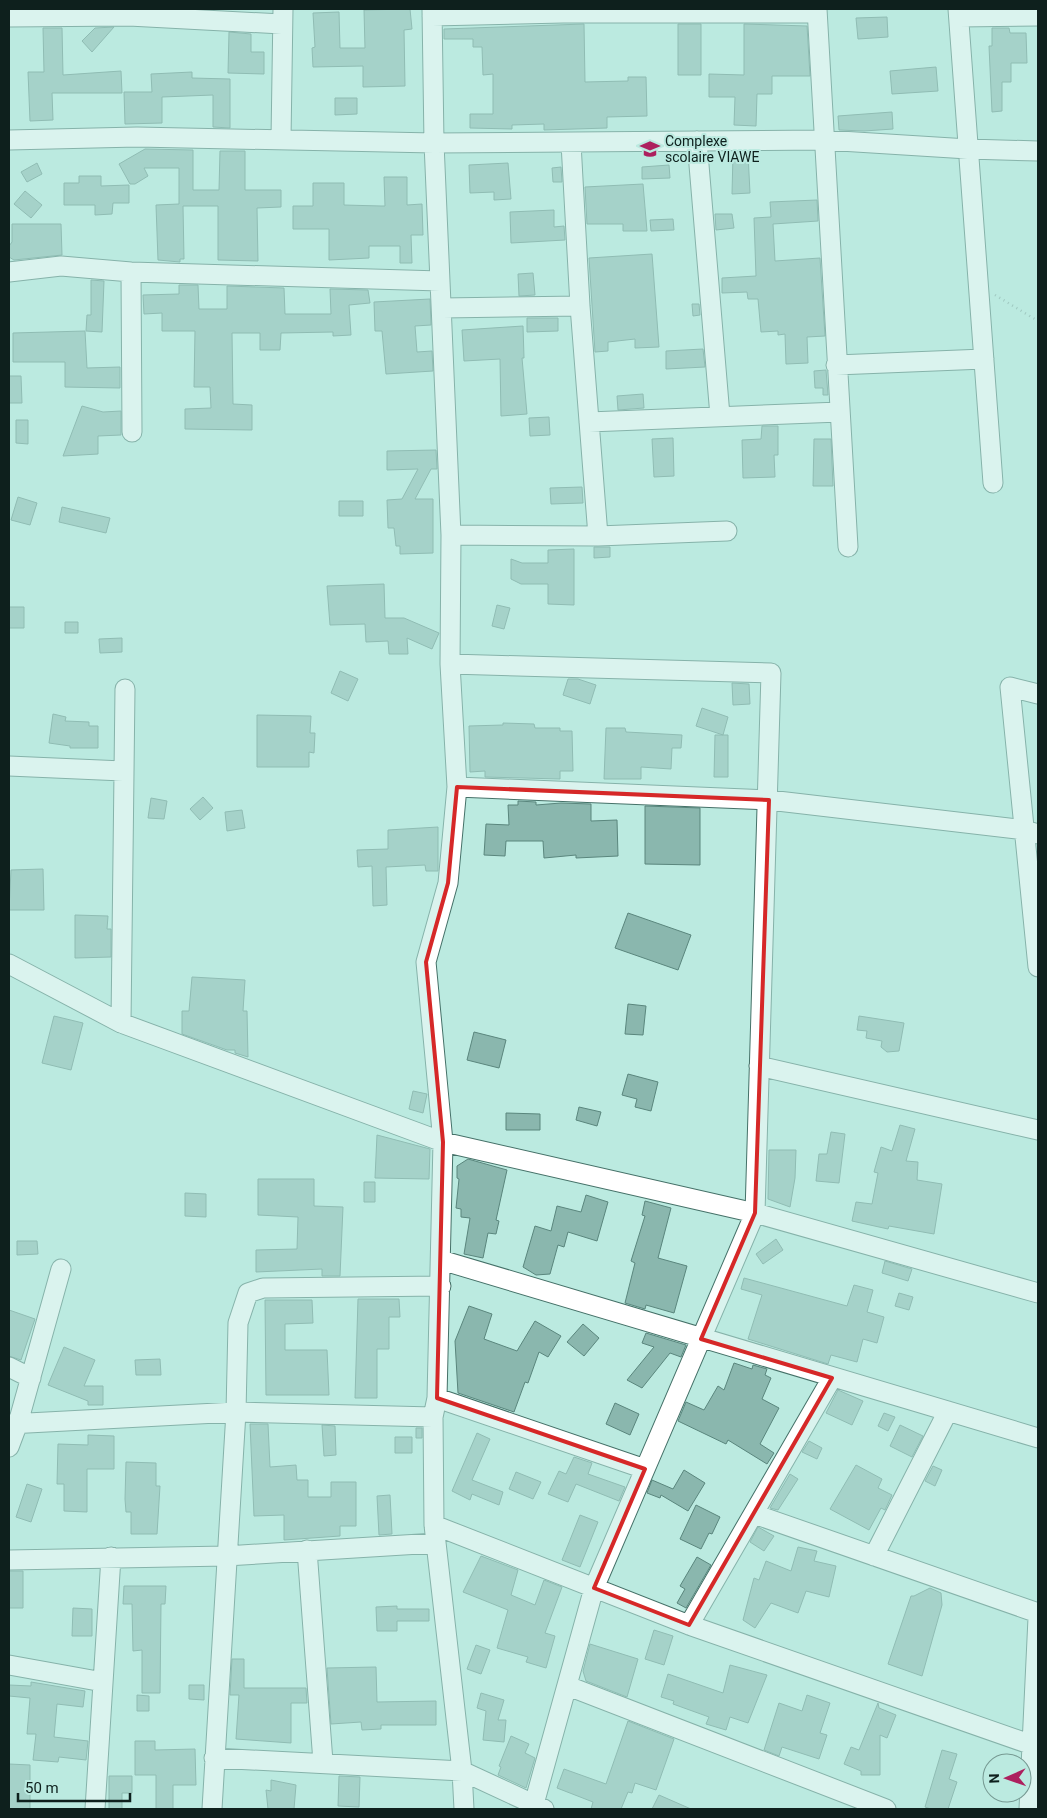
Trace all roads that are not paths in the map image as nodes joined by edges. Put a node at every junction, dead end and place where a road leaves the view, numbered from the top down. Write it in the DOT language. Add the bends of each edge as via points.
graph roads {
  1 [pos="563,11"];
  2 [pos="817,11"];
  3 [pos="432,12"];
  4 [pos="959,13"];
  5 [pos="282,16"];
  6 [pos="1038,16"];
  7 [pos="9,17"];
  8 [pos="281,138"];
  9 [pos="9,140"];
  10 [pos="824,140"];
  11 [pos="697,141"];
  12 [pos="434,143"];
  13 [pos="571,143"];
  14 [pos="968,149"];
  15 [pos="1038,151"];
  16 [pos="9,272"];
  17 [pos="131,272"];
  18 [pos="440,281"];
  19 [pos="580,306"];
  20 [pos="442,308"];
  21 [pos="984,359"];
  22 [pos="836,365"];
  23 [pos="840,412"];
  24 [pos="720,416"];
  25 [pos="589,422"];
  26 [pos="132,432"];
  27 [pos="993,482"];
  28 [pos="727,531"];
  29 [pos="452,535"];
  30 [pos="598,536"];
  31 [pos="848,547"];
  32 [pos="450,664"];
  33 [pos="125,689"];
  34 [pos="1038,694"];
  35 [pos="9,766"];
  36 [pos="123,771"];
  37 [pos="456,788"];
  38 [pos="769,800"];
  39 [pos="1032,832"];
  40 [pos="9,964"];
  41 [pos="1038,967"];
  42 [pos="121,1023"];
  43 [pos="759,1066"];
  44 [pos="1038,1130"];
  45 [pos="443,1142"];
  46 [pos="755,1213"];
  47 [pos="441,1260"];
  48 [pos="61,1269"];
  49 [pos="441,1286"];
  50 [pos="1038,1293"];
  51 [pos="701,1338"];
  52 [pos="9,1367"];
  53 [pos="31,1378"];
  54 [pos="832,1378"];
  55 [pos="437,1398"];
  56 [pos="948,1411"];
  57 [pos="236,1412"];
  58 [pos="433,1417"];
  59 [pos="13,1424"];
  60 [pos="1038,1438"];
  61 [pos="9,1447"];
  62 [pos="645,1469"];
  63 [pos="754,1514"];
  64 [pos="435,1534"];
  65 [pos="307,1550"];
  66 [pos="226,1556"];
  67 [pos="874,1556"];
  68 [pos="111,1557"];
  69 [pos="9,1560"];
  70 [pos="594,1588"];
  71 [pos="1038,1613"];
  72 [pos="1038,1618"];
  73 [pos="689,1625"];
  74 [pos="9,1665"];
  75 [pos="103,1682"];
  76 [pos="568,1686"];
  77 [pos="1035,1745"];
  78 [pos="214,1758"];
  79 [pos="322,1762"];
  80 [pos="462,1771"];
  81 [pos="540,1807"];
  82 [pos="95,1809"];
  83 [pos="212,1809"];
  84 [pos="464,1809"];
  85 [pos="886,1809"];
  86 [pos="1029,1809"];
  1 -- 2 [label="street"];
  1 -- 3 [label="street"];
  2 -- 10 [label="street"];
  3 -- 12 [label="street"];
  4 -- 6 [label="street"];
  4 -- 14 [label="street"];
  5 -- 7 [label="street"];
  5 -- 8 [label="street"];
  8 -- 9 [label="street"];
  8 -- 12 [label="street"];
  10 -- 11 [label="street"];
  10 -- 14 [label="street"];
  10 -- 22 [label="street"];
  11 -- 13 [label="street"];
  11 -- 24 [label="street"];
  12 -- 13 [label="street"];
  12 -- 18 [label="street"];
  13 -- 19 [label="street"];
  14 -- 15 [label="street"];
  14 -- 21 [label="street"];
  16 -- 17 [label="street" via="61,266"];
  17 -- 18 [label="street"];
  17 -- 26 [label="street"];
  18 -- 20 [label="street"];
  19 -- 20 [label="street"];
  19 -- 25 [label="street"];
  20 -- 29 [label="street"];
  21 -- 22 [label="street"];
  21 -- 27 [label="street"];
  22 -- 23 [label="street"];
  23 -- 24 [label="street"];
  23 -- 31 [label="street"];
  24 -- 25 [label="street"];
  25 -- 30 [label="street"];
  28 -- 30 [label="street"];
  29 -- 30 [label="street"];
  29 -- 32 [label="street"];
  32 -- 37 [label="street"];
  32 -- 38 [label="street" via="771,673"];
  33 -- 36 [label="street"];
  34 -- 39 [label="street" via="1010,687"];
  35 -- 36 [label="street"];
  36 -- 42 [label="street"];
  37 -- 38 [label="street"];
  37 -- 45 [label="street" via="448,883 426,962"];
  38 -- 39 [label="street"];
  38 -- 43 [label="street"];
  39 -- 41 [label="street"];
  40 -- 42 [label="street"];
  42 -- 45 [label="street"];
  43 -- 44 [label="street"];
  43 -- 46 [label="street"];
  45 -- 46 [label="street"];
  45 -- 47 [label="street"];
  46 -- 50 [label="street"];
  46 -- 51 [label="street"];
  47 -- 49 [label="street"];
  47 -- 51 [label="street"];
  48 -- 53 [label="street"];
  49 -- 55 [label="street"];
  49 -- 57 [label="street" via="263,1288 248,1293 238,1323"];
  51 -- 54 [label="street"];
  51 -- 62 [label="street"];
  52 -- 53 [label="street"];
  53 -- 59 [label="street"];
  54 -- 56 [label="street"];
  54 -- 63 [label="street"];
  55 -- 58 [label="street"];
  55 -- 62 [label="street"];
  56 -- 60 [label="street"];
  56 -- 67 [label="street"];
  57 -- 58 [label="street"];
  57 -- 59 [label="street"];
  57 -- 66 [label="street"];
  58 -- 64 [label="street"];
  59 -- 61 [label="street"];
  62 -- 70 [label="street"];
  63 -- 67 [label="street"];
  63 -- 73 [label="street"];
  64 -- 65 [label="street"];
  64 -- 70 [label="street"];
  64 -- 80 [label="street"];
  65 -- 66 [label="street"];
  65 -- 79 [label="street"];
  66 -- 68 [label="street"];
  66 -- 78 [label="street"];
  67 -- 71 [label="street"];
  68 -- 69 [label="street"];
  68 -- 75 [label="street"];
  70 -- 73 [label="street"];
  70 -- 76 [label="street"];
  72 -- 77 [label="street"];
  73 -- 77 [label="street"];
  74 -- 75 [label="street"];
  75 -- 82 [label="street"];
  76 -- 81 [label="street"];
  76 -- 85 [label="street"];
  77 -- 86 [label="street"];
  78 -- 79 [label="street"];
  78 -- 83 [label="street"];
  79 -- 80 [label="street"];
  80 -- 81 [label="street"];
  80 -- 84 [label="street"];
}
